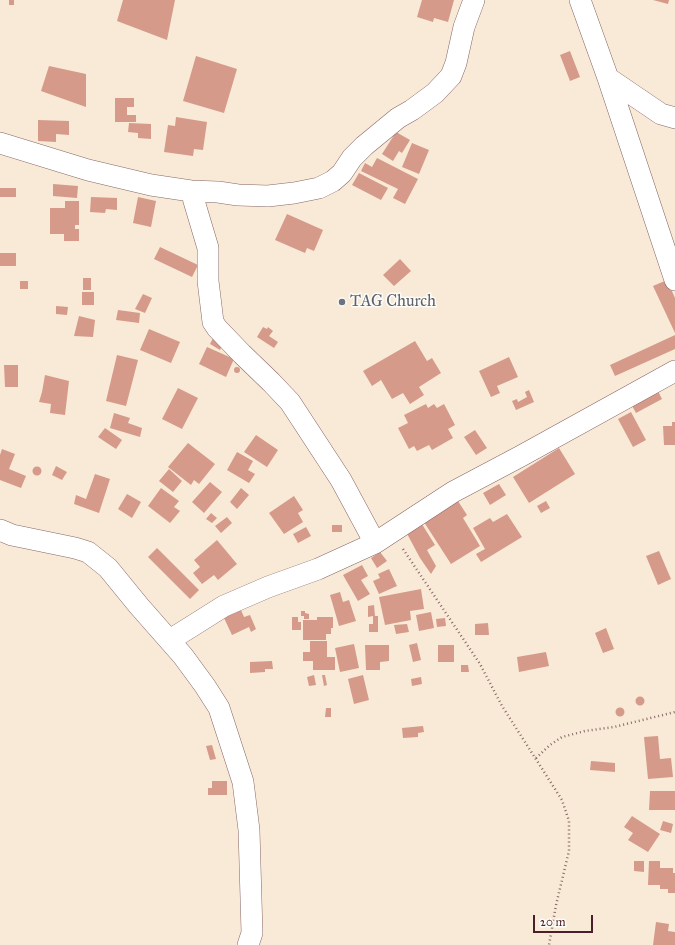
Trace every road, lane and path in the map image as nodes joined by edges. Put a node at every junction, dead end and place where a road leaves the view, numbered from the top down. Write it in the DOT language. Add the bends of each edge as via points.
graph roads {
  1 [pos="474,0"];
  2 [pos="580,0"];
  3 [pos="608,78"];
  4 [pos="675,118"];
  5 [pos="0,143"];
  6 [pos="191,191"];
  7 [pos="675,280"];
  8 [pos="675,371"];
  9 [pos="0,530"];
  10 [pos="381,539"];
  11 [pos="170,640"];
  12 [pos="675,712"];
  13 [pos="536,758"];
  14 [pos="248,945"];
  15 [pos="549,945"];
  1 -- 6 [label="street" via="451,76 435,93 398,118 364,146 333,180 320,188 268,196"];
  2 -- 3 [label="street"];
  3 -- 4 [label="street" via="661,114"];
  3 -- 7 [label="street"];
  5 -- 6 [label="street" via="88,170 150,185"];
  6 -- 10 [label="street" via="208,248 208,281 213,322 290,402"];
  8 -- 10 [label="street" via="453,492"];
  9 -- 11 [label="street" via="88,552 108,568"];
  10 -- 11 [label="street" via="324,566 224,606"];
  10 -- 13 [label="path" via="402,547 480,664 502,706"];
  11 -- 14 [label="street" via="219,708 243,782 250,830 252,933"];
  12 -- 13 [label="path" via="614,728 562,737"];
  13 -- 15 [label="path" via="562,800 569,821 569,851"];
}
